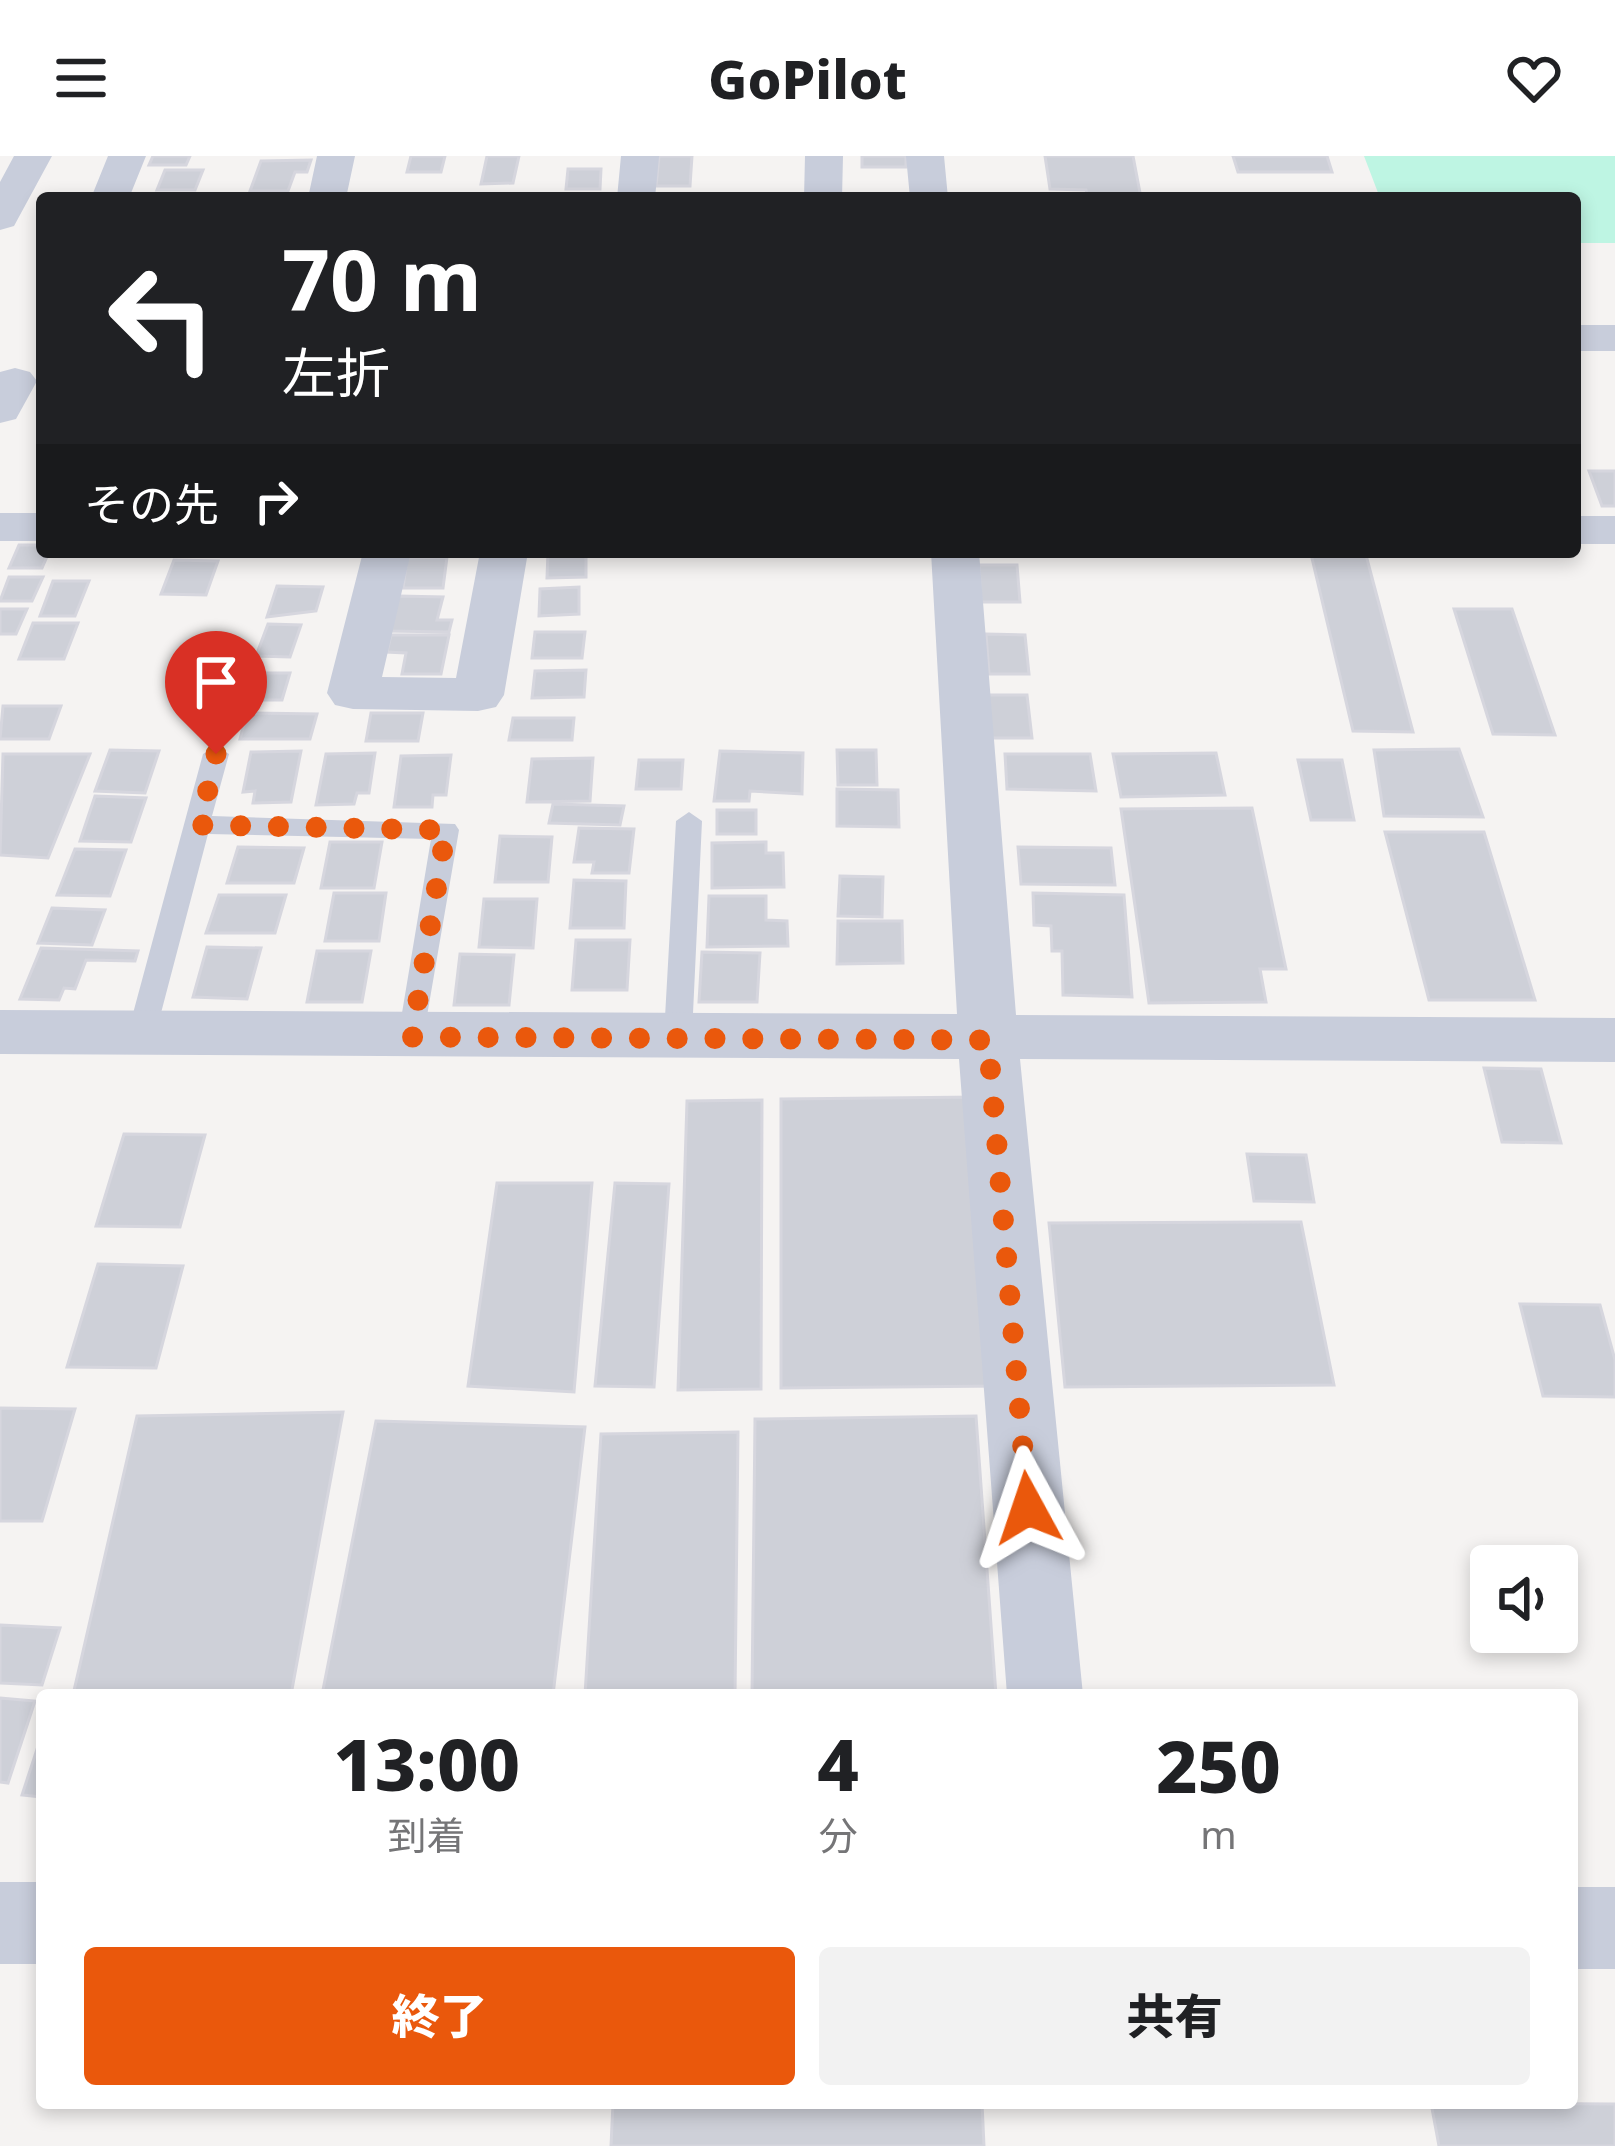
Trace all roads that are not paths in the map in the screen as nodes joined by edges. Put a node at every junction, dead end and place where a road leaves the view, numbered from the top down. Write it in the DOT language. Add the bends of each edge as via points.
graph roads {
  1 [pos="33,156"];
  2 [pos="127,156"];
  3 [pos="336,156"];
  4 [pos="640,156"];
  5 [pos="824,156"];
  6 [pos="926,156"];
  7 [pos="112,192"];
  8 [pos="328,192"];
  9 [pos="637,192"];
  10 [pos="823,192"];
  11 [pos="929,192"];
  12 [pos="13,206"];
  13 [pos="1581,338"];
  14 [pos="1615,338"];
  15 [pos="0,527"];
  16 [pos="36,527"];
  17 [pos="1581,530"];
  18 [pos="1615,530"];
  19 [pos="386,558"];
  20 [pos="503,558"];
  21 [pos="955,558"];
  22 [pos="216,754"];
  23 [pos="689,821"];
  24 [pos="200,825"];
  25 [pos="0,1032"];
  26 [pos="142,1032"];
  27 [pos="678,1035"];
  28 [pos="412,1037"];
  29 [pos="988,1040"];
  30 [pos="1615,1040"];
  31 [pos="1044,1689"];
  32 [pos="0,1923"];
  33 [pos="36,1923"];
  34 [pos="1578,1928"];
  35 [pos="1615,1928"];
  1 -- 12 [label="street"];
  2 -- 7 [label="street"];
  3 -- 8 [label="street"];
  4 -- 9 [label="street"];
  5 -- 10 [label="street"];
  6 -- 11 [label="street"];
  13 -- 14 [label="street"];
  15 -- 16 [label="street"];
  17 -- 18 [label="street"];
  19 -- 20 [label="street" via="353,693 478,695"];
  21 -- 29 [label="street"];
  22 -- 24 [label="lane"];
  23 -- 27 [label="lane"];
  24 -- 26 [label="lane"];
  24 -- 28 [label="lane" via="446,830"];
  25 -- 26 [label="street"];
  26 -- 28 [label="street"];
  27 -- 28 [label="street"];
  27 -- 29 [label="street"];
  29 -- 30 [label="street"];
  29 -- 31 [label="street"];
  32 -- 33 [label="street"];
  34 -- 35 [label="street"];
}
